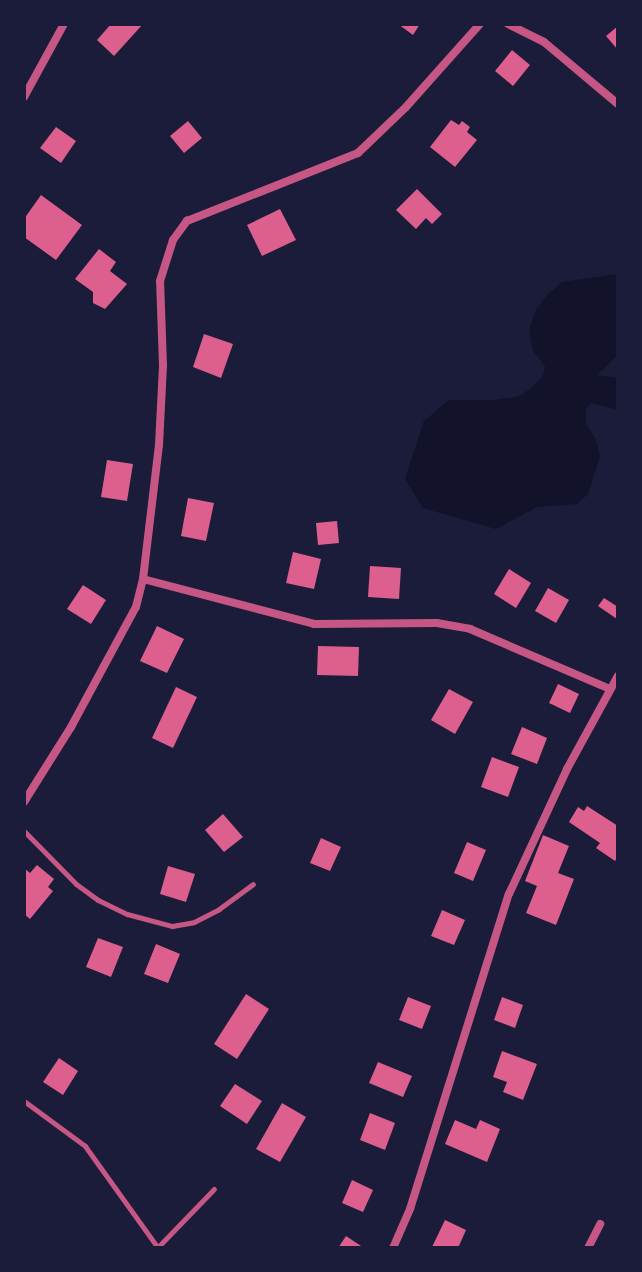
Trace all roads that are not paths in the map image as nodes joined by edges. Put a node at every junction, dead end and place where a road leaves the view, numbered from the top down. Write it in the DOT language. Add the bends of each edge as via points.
graph roads {
  1 [pos="64,24"];
  2 [pos="480,24"];
  3 [pos="508,24"];
  4 [pos="24,97"];
  5 [pos="618,104"];
  6 [pos="143,579"];
  7 [pos="618,676"];
  8 [pos="610,689"];
  9 [pos="24,802"];
  10 [pos="24,831"];
  11 [pos="253,884"];
  12 [pos="24,1101"];
  13 [pos="214,1189"];
  14 [pos="600,1224"];
  15 [pos="157,1248"];
  16 [pos="393,1248"];
  17 [pos="588,1248"];
  1 -- 4 [label="street"];
  2 -- 6 [label="street" via="358,153 187,221 173,240 160,281 163,365"];
  3 -- 5 [label="street" via="544,42"];
  6 -- 8 [label="street" via="314,624 453,625"];
  6 -- 9 [label="street" via="136,607"];
  7 -- 8 [label="street"];
  8 -- 16 [label="street" via="509,894 410,1209"];
  10 -- 11 [label="lane" via="98,900 172,926 194,922"];
  12 -- 15 [label="lane" via="85,1146"];
  13 -- 15 [label="lane"];
  14 -- 17 [label="street"];
}
